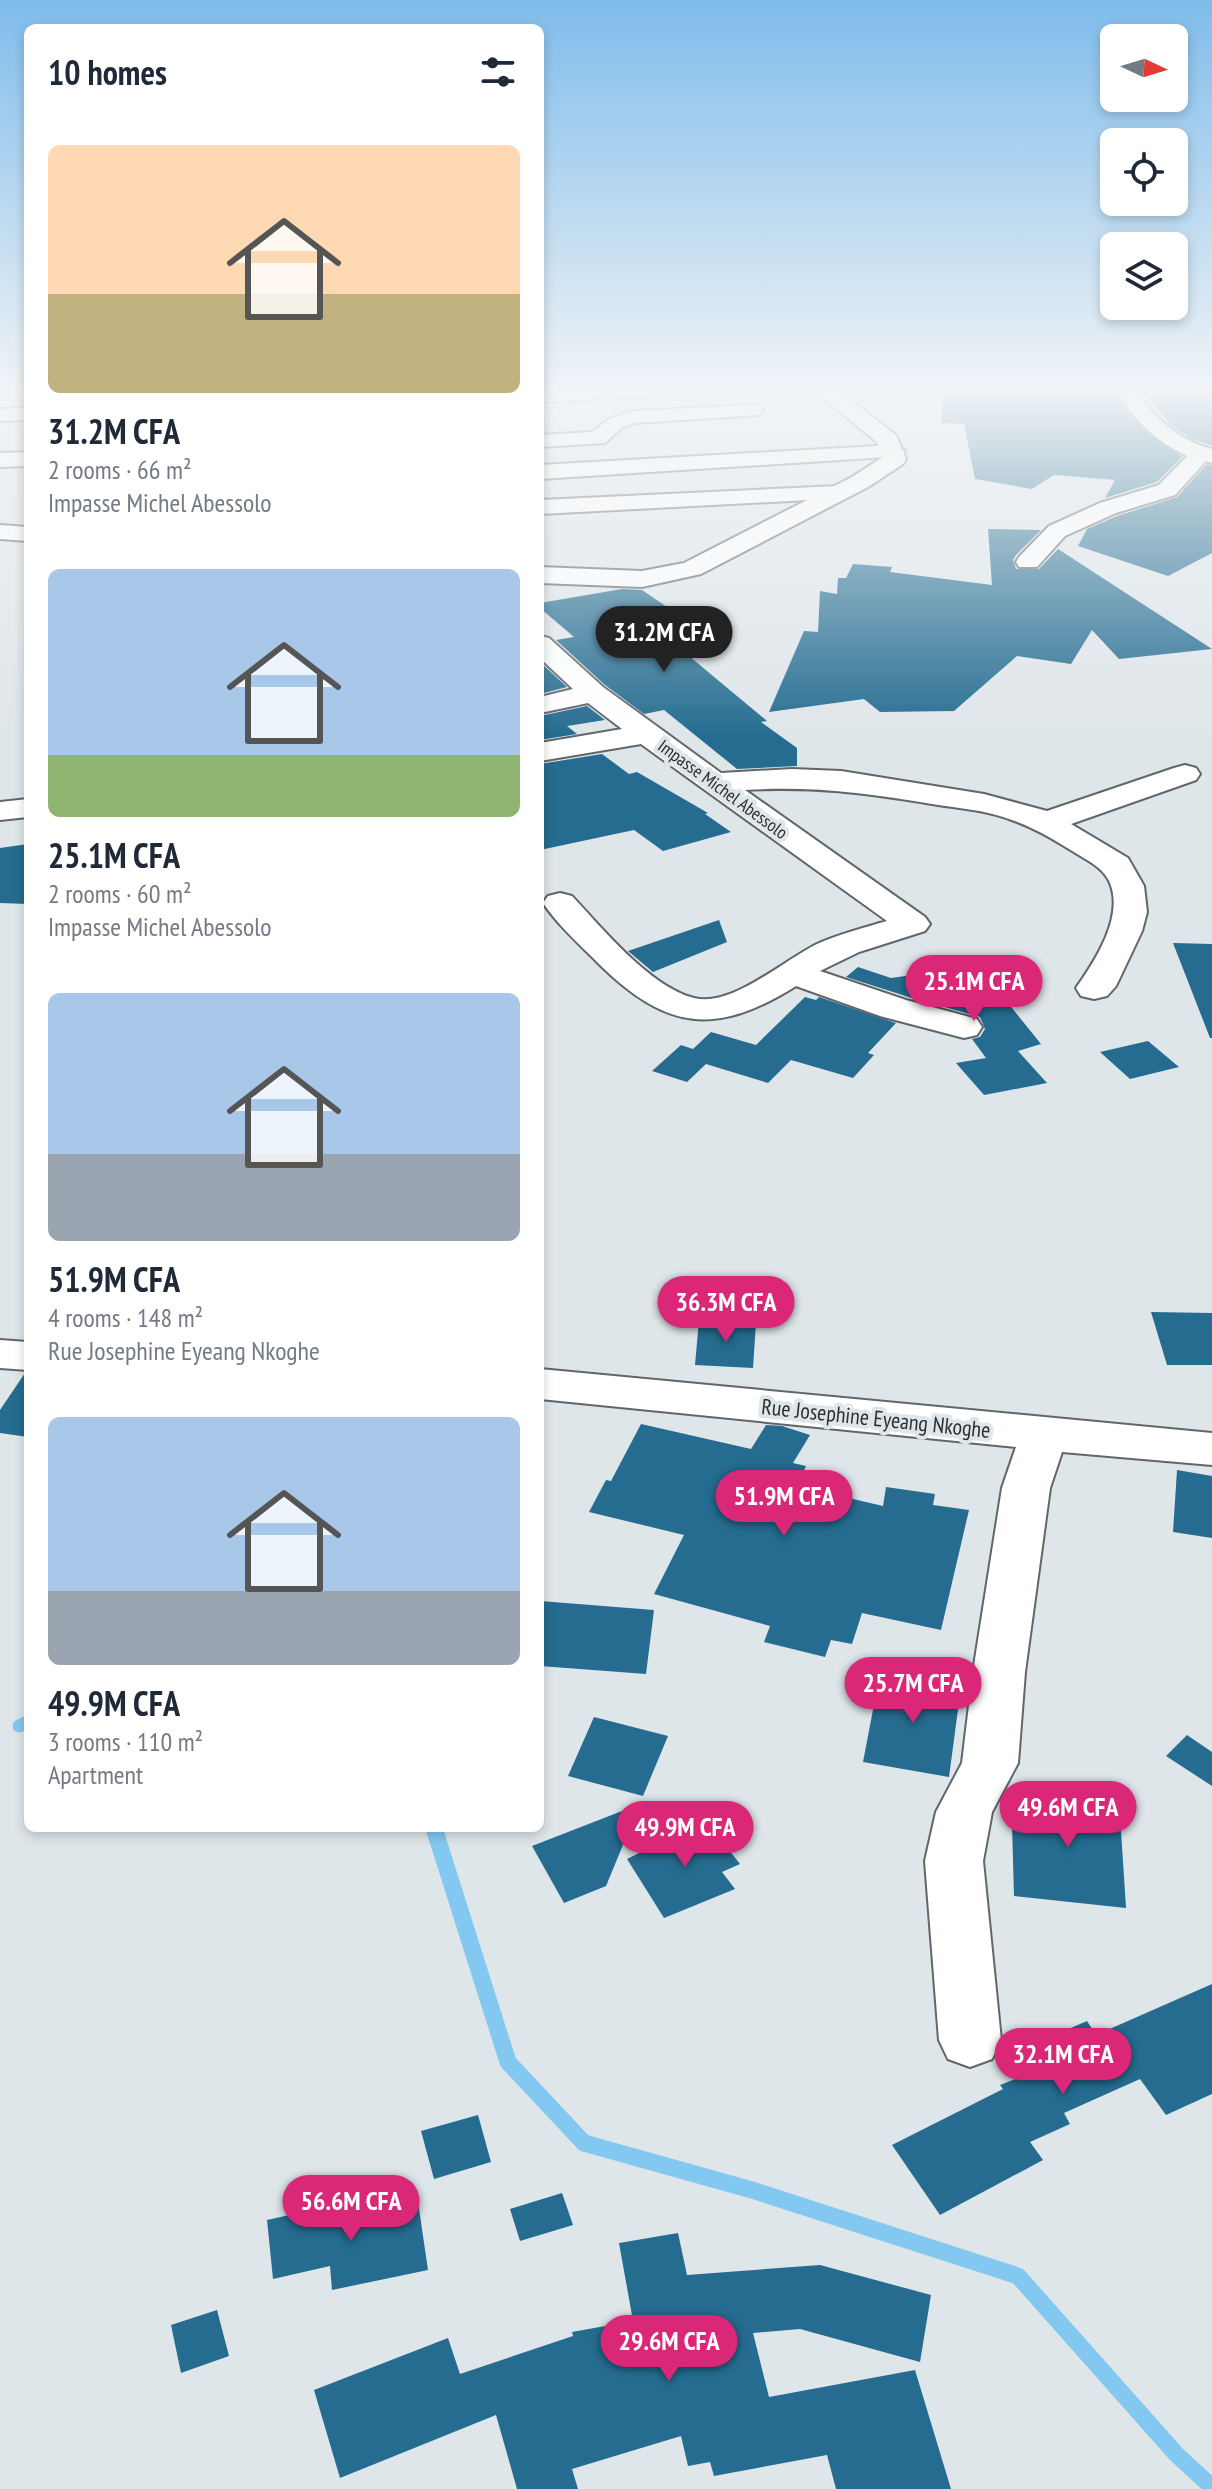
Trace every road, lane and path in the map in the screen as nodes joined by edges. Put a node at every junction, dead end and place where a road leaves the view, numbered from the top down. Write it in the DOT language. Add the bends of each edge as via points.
graph roads {
  1 [pos="601,504"];
  2 [pos="817,504"];
  3 [pos="1121,504"];
  4 [pos="544,507"];
  5 [pos="0,532"];
  6 [pos="24,534"];
  7 [pos="1028,562"];
  8 [pos="544,575"];
  9 [pos="544,648"];
  10 [pos="593,693"];
  11 [pos="544,704"];
  12 [pos="646,734"];
  13 [pos="544,751"];
  14 [pos="1185,774"];
  15 [pos="713,783"];
  16 [pos="24,808"];
  17 [pos="0,811"];
  18 [pos="1046,822"];
  19 [pos="560,903"];
  20 [pos="793,973"];
  21 [pos="1094,988"];
  22 [pos="964,1027"];
  23 [pos="0,1354"];
  24 [pos="24,1356"];
  25 [pos="544,1384"];
  26 [pos="1044,1436"];
  27 [pos="1212,1449"];
  28 [pos="970,2040"];
  1 -- 4 [label="street"];
  2 -- 8 [label="street" via="672,575"];
  3 -- 7 [label="street" via="1057,531"];
  5 -- 6 [label="street"];
  9 -- 10 [label="street, Impasse Michel Abessolo"];
  10 -- 11 [label="street"];
  10 -- 12 [label="street, Impasse Michel Abessolo"];
  12 -- 13 [label="street"];
  12 -- 15 [label="street, Impasse Michel Abessolo"];
  14 -- 18 [label="street"];
  15 -- 18 [label="street" via="841,780 984,803"];
  15 -- 20 [label="street, Impasse Michel Abessolo" via="913,924 843,946"];
  16 -- 17 [label="street"];
  18 -- 21 [label="street" via="1117,865 1128,886 1125,931 1104,979"];
  19 -- 20 [label="street" via="611,957 681,1007 741,1001"];
  20 -- 22 [label="street"];
  23 -- 24 [label="street"];
  25 -- 26 [label="street, Rue Josephine Eyeang Nkoghe"];
  26 -- 27 [label="street, Rue Josephine Eyeang Nkoghe"];
  26 -- 28 [label="street" via="1026,1488 990,1763 964,1812 954,1861"];
}
